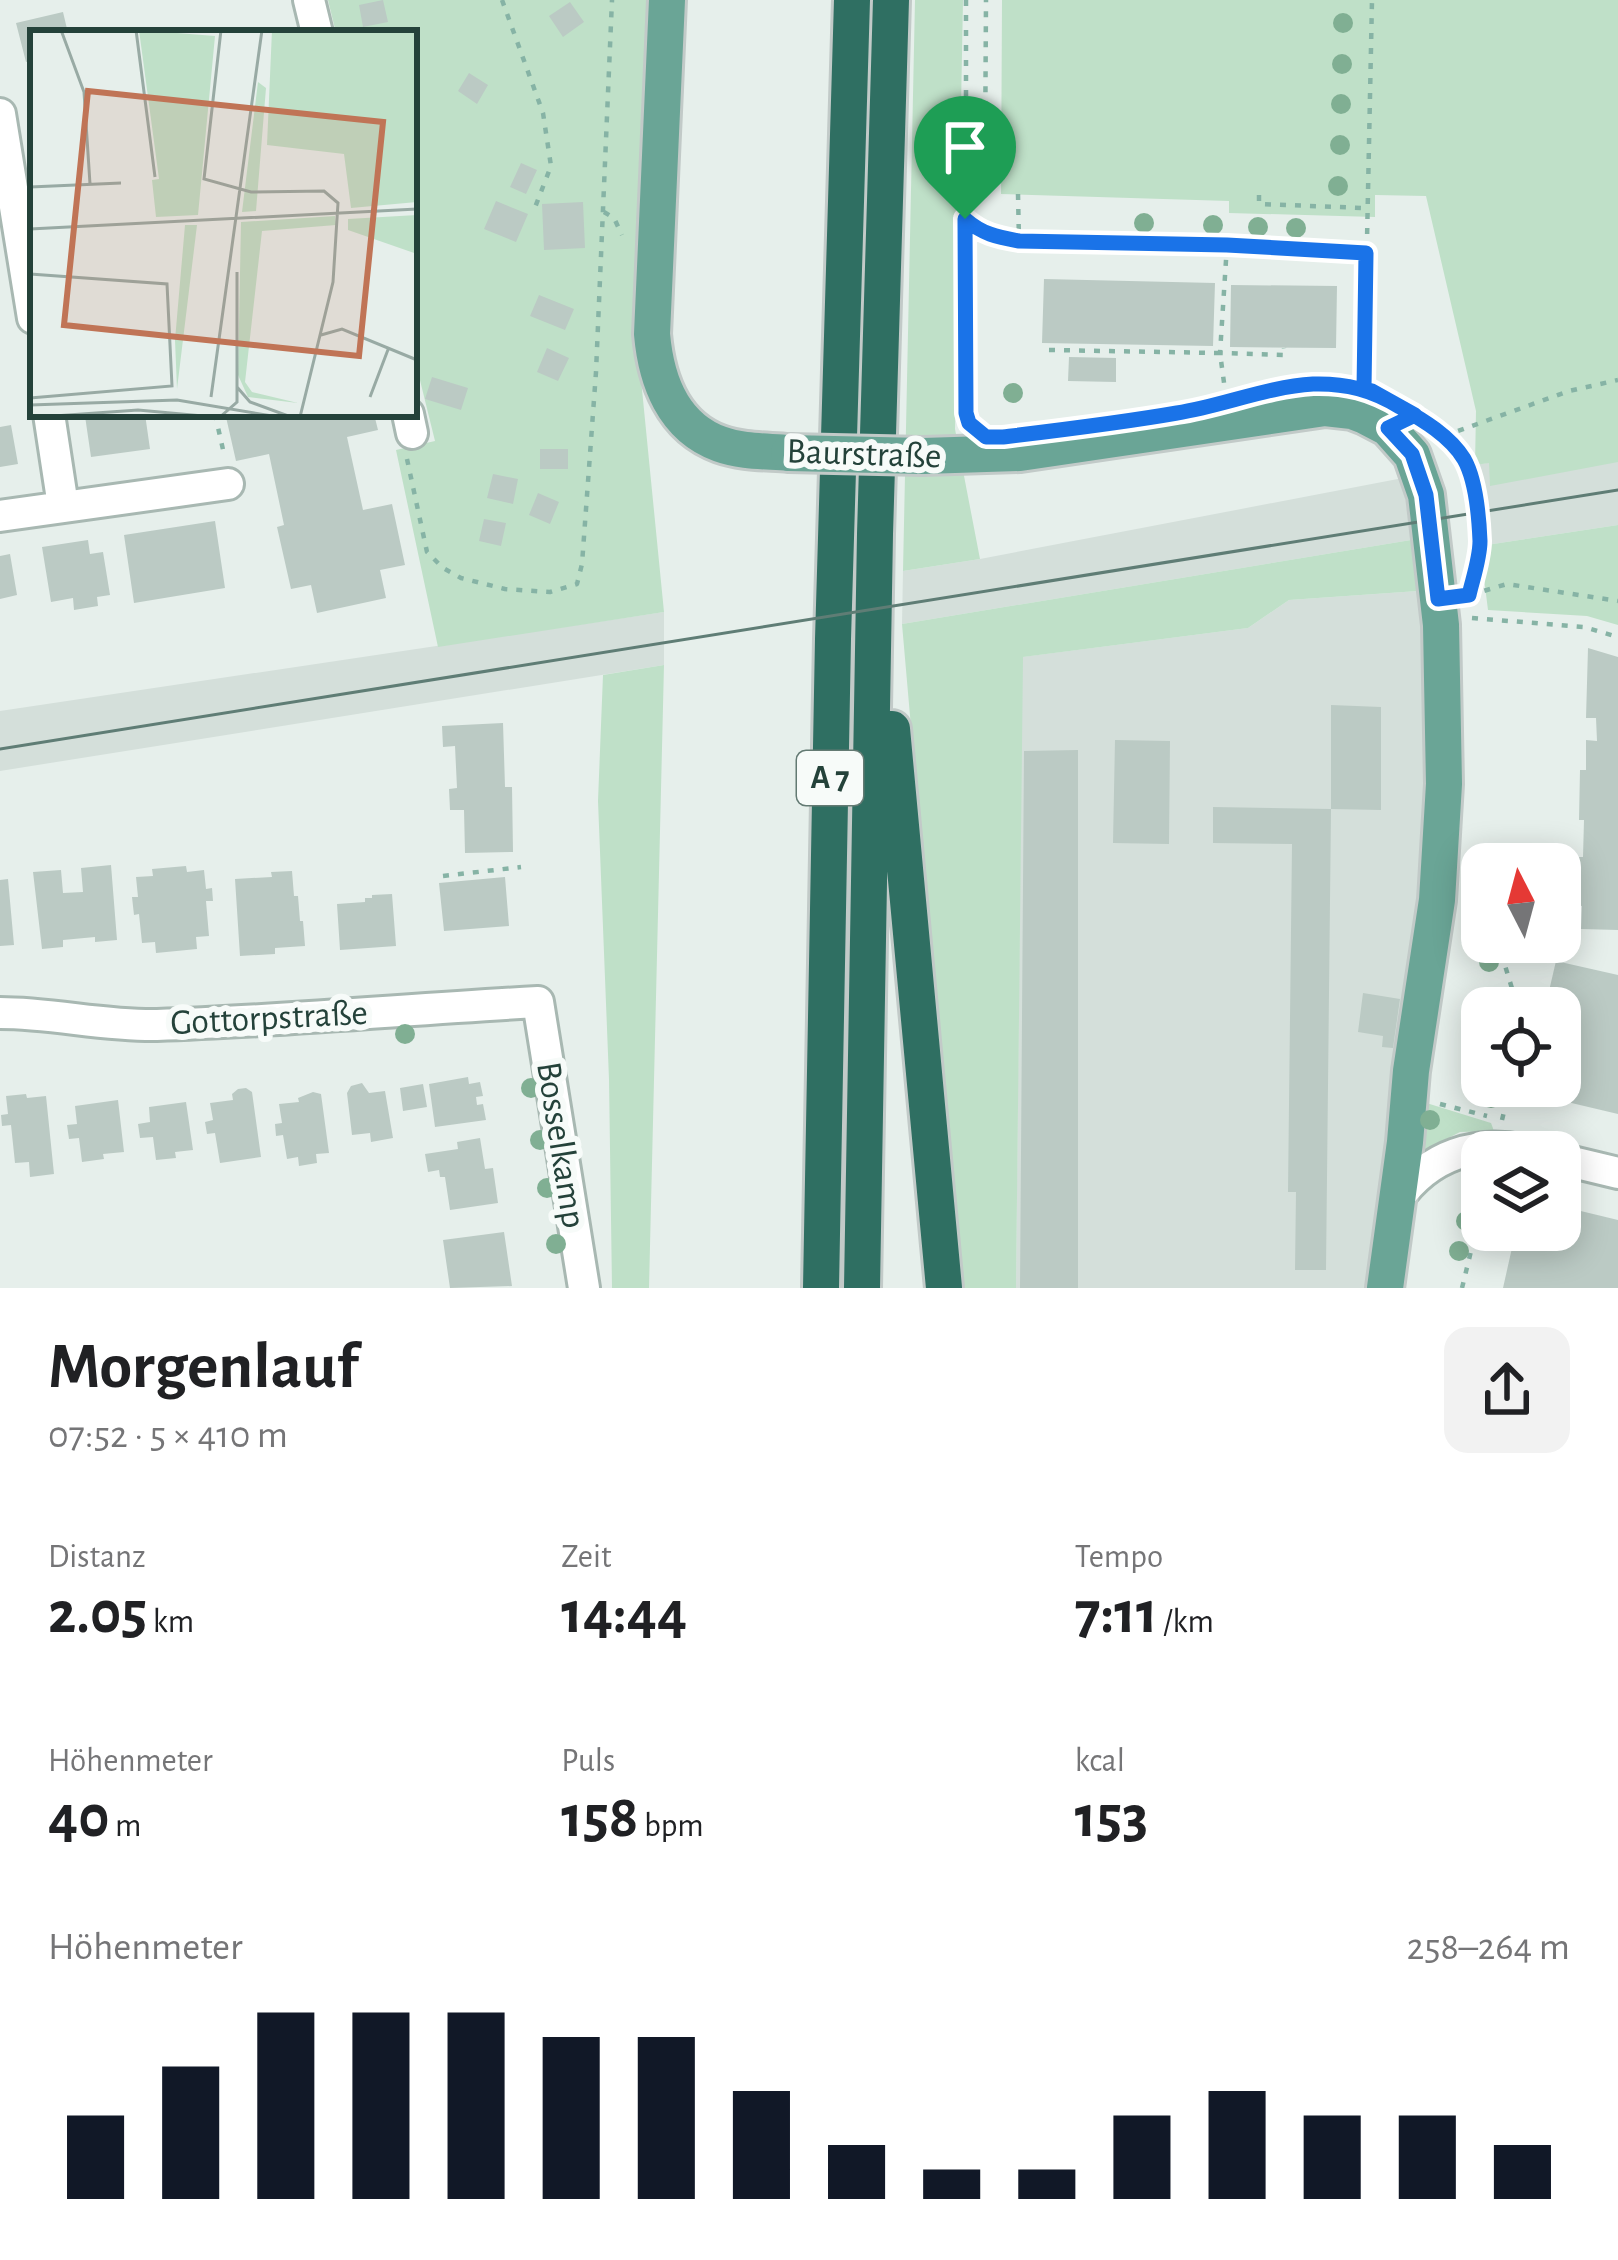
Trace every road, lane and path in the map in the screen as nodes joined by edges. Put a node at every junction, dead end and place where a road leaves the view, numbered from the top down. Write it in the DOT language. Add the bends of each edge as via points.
graph roads {
  1 [pos="309,0"];
  2 [pos="502,0"];
  3 [pos="613,0"];
  4 [pos="667,0"];
  5 [pos="852,0"];
  6 [pos="891,0"];
  7 [pos="966,0"];
  8 [pos="986,0"];
  9 [pos="1372,0"];
  10 [pos="316,30"];
  11 [pos="0,114"];
  12 [pos="964,188"];
  13 [pos="1018,194"];
  14 [pos="1259,195"];
  15 [pos="1366,208"];
  16 [pos="534,211"];
  17 [pos="965,219"];
  18 [pos="1019,241"];
  19 [pos="1227,245"];
  20 [pos="1366,253"];
  21 [pos="30,299"];
  22 [pos="1284,348"];
  23 [pos="1049,350"];
  24 [pos="1220,353"];
  25 [pos="1618,380"];
  26 [pos="1227,402"];
  27 [pos="49,417"];
  28 [pos="216,417"];
  29 [pos="1401,421"];
  30 [pos="410,423"];
  31 [pos="977,430"];
  32 [pos="1444,436"];
  33 [pos="227,484"];
  34 [pos="63,506"];
  35 [pos="0,516"];
  36 [pos="875,534"];
  37 [pos="1618,602"];
  38 [pos="1460,617"];
  39 [pos="1618,637"];
  40 [pos="521,867"];
  41 [pos="443,876"];
  42 [pos="1456,940"];
  43 [pos="1512,987"];
  44 [pos="538,1002"];
  45 [pos="0,1013"];
  46 [pos="1461,1152"];
  47 [pos="1581,1165"];
  48 [pos="1618,1174"];
  49 [pos="1397,1199"];
  50 [pos="1471,1251"];
  51 [pos="584,1288"];
  52 [pos="821,1288"];
  53 [pos="862,1288"];
  54 [pos="944,1288"];
  55 [pos="1385,1288"];
  56 [pos="1462,1288"];
  1 -- 10 [label="street"];
  2 -- 16 [label="path" via="546,130 551,166"];
  3 -- 30 [label="path" via="577,584 550,592 505,589 443,568 427,552 404,444"];
  4 -- 29 [label="main road, Baurstraße, bridge" via="652,334 660,379 677,412 704,436 789,453 922,456 1020,453 1324,409"];
  5 -- 52 [label="highway, A 7"];
  6 -- 36 [label="highway, A 7"];
  7 -- 12 [label="path"];
  8 -- 12 [label="path" via="985,169"];
  9 -- 15 [label="path"];
  11 -- 21 [label="street"];
  12 -- 17 [label="path"];
  13 -- 18 [label="path"];
  14 -- 15 [label="path" via="1259,204"];
  15 -- 20 [label="path"];
  17 -- 18 [label="path"];
  17 -- 31 [label="path" via="966,413"];
  18 -- 19 [label="path"];
  19 -- 20 [label="path"];
  19 -- 24 [label="path"];
  20 -- 29 [label="path" via="1364,389"];
  22 -- 24 [label="path" via="1285,356"];
  23 -- 24 [label="path"];
  24 -- 26 [label="path"];
  25 -- 32 [label="path"];
  27 -- 34 [label="street"];
  28 -- 33 [label="path"];
  29 -- 32 [label="path"];
  29 -- 49 [label="main road" via="1426,495 1442,625 1444,784 1437,900"];
  32 -- 37 [label="path" via="1465,460 1473,491 1480,544 1469,595 1507,584"];
  33 -- 34 [label="street"];
  34 -- 35 [label="street"];
  36 -- 53 [label="highway, A 7"];
  36 -- 54 [label="highway"];
  38 -- 39 [label="path"];
  40 -- 41 [label="path"];
  42 -- 43 [label="path" via="1499,946"];
  44 -- 45 [label="street, Gottorpstraße" via="154,1025"];
  44 -- 51 [label="street, Bosselkamp"];
  46 -- 49 [label="street" via="1438,1160"];
  47 -- 48 [label="street"];
  49 -- 55 [label="main road"];
  50 -- 56 [label="path"];
}
